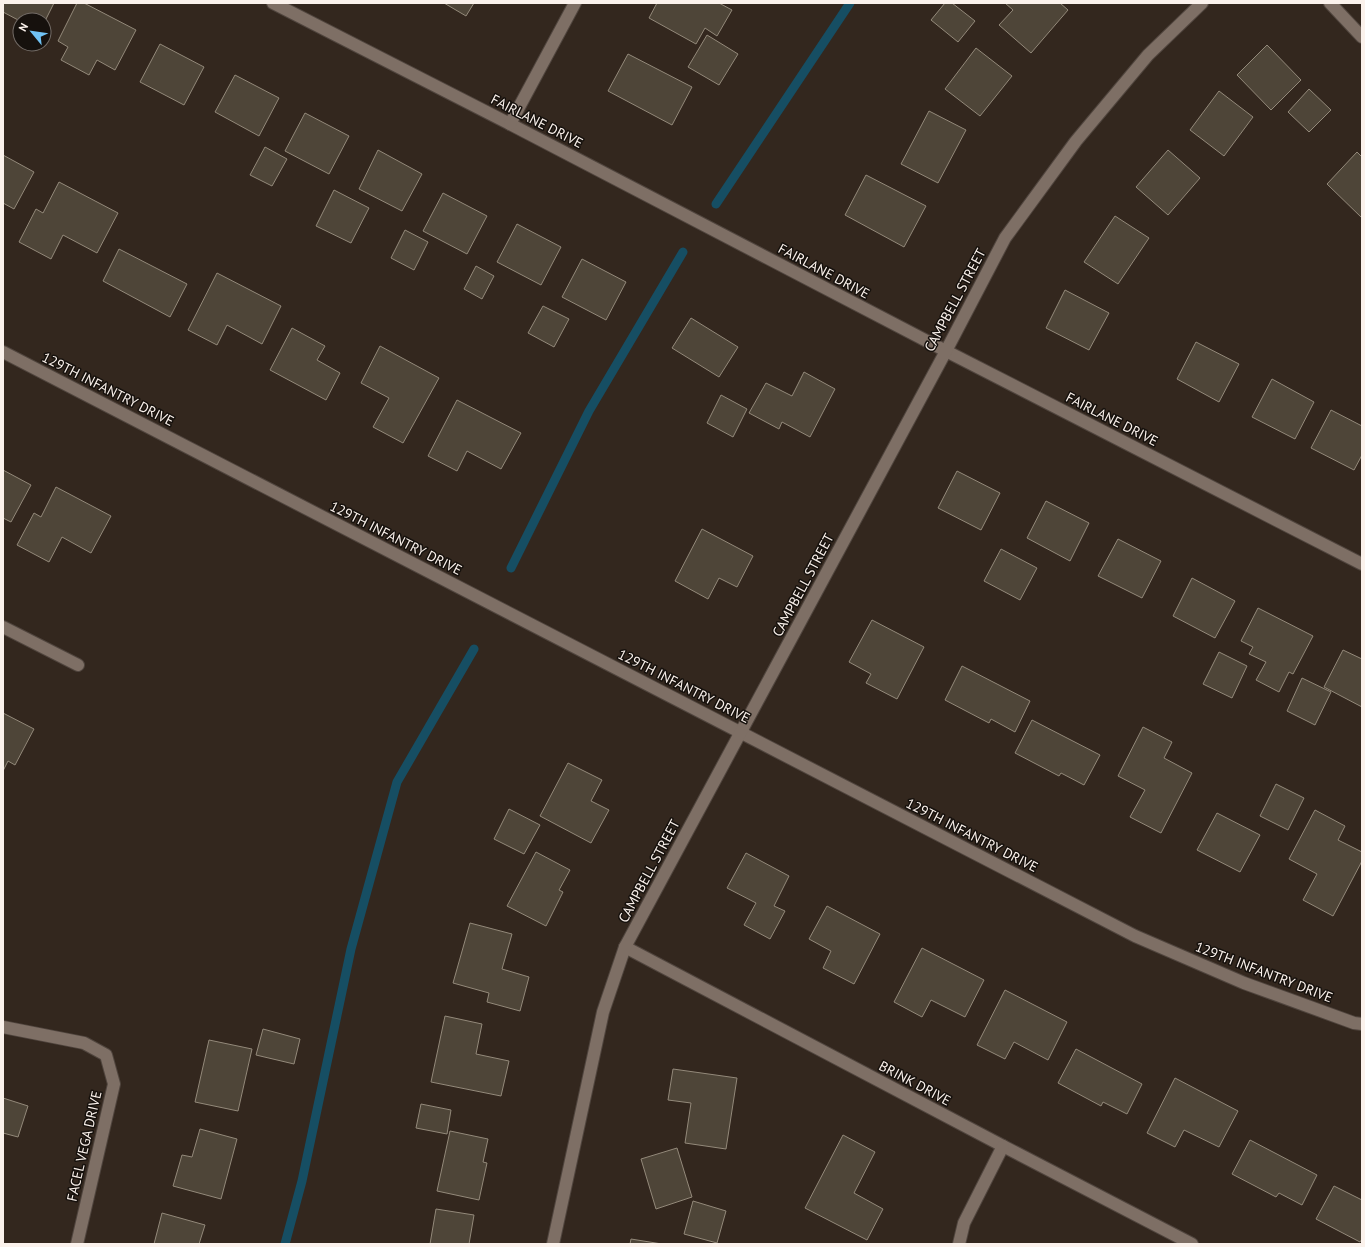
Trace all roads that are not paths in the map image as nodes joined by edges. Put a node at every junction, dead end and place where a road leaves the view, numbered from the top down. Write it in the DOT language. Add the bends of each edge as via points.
graph roads {
  1 [pos="273,3"];
  2 [pos="576,3"];
  3 [pos="1202,3"];
  4 [pos="1330,3"];
  5 [pos="1362,37"];
  6 [pos="510,124"];
  7 [pos="946,351"];
  8 [pos="3,352"];
  9 [pos="1362,564"];
  10 [pos="3,627"];
  11 [pos="78,665"];
  12 [pos="741,732"];
  13 [pos="625,947"];
  14 [pos="1362,1024"];
  15 [pos="3,1026"];
  16 [pos="1003,1146"];
  17 [pos="77,1244"];
  18 [pos="553,1244"];
  19 [pos="959,1244"];
  20 [pos="1192,1244"];
  1 -- 6 [label="street, FAIRLANE DRIVE"];
  2 -- 6 [label="street"];
  3 -- 7 [label="street, CAMPBELL STREET" via="1148,54 1076,140 1005,238"];
  4 -- 5 [label="street"];
  6 -- 7 [label="street, FAIRLANE DRIVE"];
  7 -- 9 [label="street, FAIRLANE DRIVE"];
  7 -- 12 [label="street, CAMPBELL STREET"];
  8 -- 12 [label="street, 129TH INFANTRY DRIVE"];
  10 -- 11 [label="street"];
  12 -- 13 [label="street, CAMPBELL STREET"];
  12 -- 14 [label="street, 129TH INFANTRY DRIVE" via="1135,936 1244,983"];
  13 -- 16 [label="street, BRINK DRIVE"];
  13 -- 18 [label="street, CAMPBELL STREET" via="603,1012"];
  15 -- 17 [label="street, FACEL VEGA DRIVE" via="84,1043 106,1055 114,1084"];
  16 -- 19 [label="street" via="964,1223"];
  16 -- 20 [label="street, BRINK DRIVE"];
}
